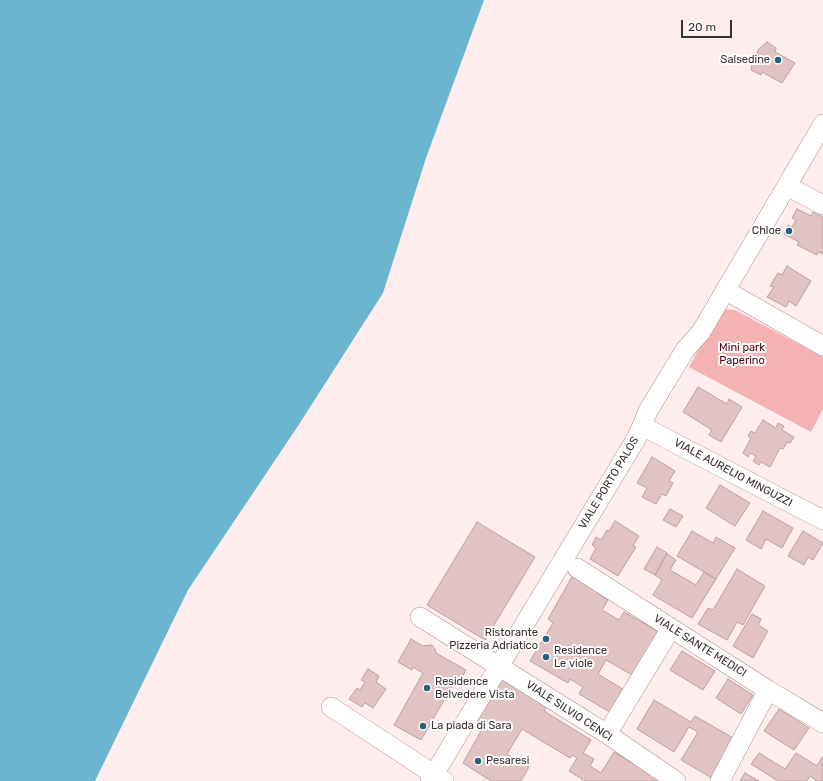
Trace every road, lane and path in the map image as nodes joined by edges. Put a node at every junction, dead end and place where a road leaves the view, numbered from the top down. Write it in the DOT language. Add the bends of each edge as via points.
graph roads {
  1 [pos="823,124"];
  2 [pos="817,147"];
  3 [pos="787,186"];
  4 [pos="823,205"];
  5 [pos="725,290"];
  6 [pos="823,346"];
  7 [pos="642,426"];
  8 [pos="823,520"];
  9 [pos="577,568"];
  10 [pos="420,617"];
  11 [pos="672,628"];
  12 [pos="499,666"];
  13 [pos="768,690"];
  14 [pos="331,707"];
  15 [pos="823,723"];
  16 [pos="607,734"];
  17 [pos="436,779"];
  18 [pos="676,781"];
  19 [pos="720,781"];
  1 -- 2 [label="street, VIALE PORTO PALOS"];
  2 -- 3 [label="street, VIALE PORTO PALOS"];
  3 -- 4 [label="street"];
  3 -- 5 [label="street, VIALE PORTO PALOS"];
  5 -- 6 [label="street"];
  5 -- 7 [label="street, VIALE PORTO PALOS" via="701,332 685,350 648,411"];
  7 -- 8 [label="street, VIALE AURELIO MINGUZZI"];
  7 -- 12 [label="street, VIALE PORTO PALOS"];
  9 -- 11 [label="street, VIALE SANTE MEDICI"];
  10 -- 12 [label="street, VIALE SILVIO CENCI"];
  11 -- 13 [label="street, VIALE SANTE MEDICI"];
  11 -- 16 [label="street"];
  12 -- 16 [label="street, VIALE SILVIO CENCI"];
  12 -- 17 [label="street, VIALE PORTO PALOS"];
  13 -- 15 [label="street, VIALE SANTE MEDICI"];
  13 -- 19 [label="street"];
  14 -- 17 [label="street"];
  16 -- 18 [label="street, VIALE SILVIO CENCI"];
}
